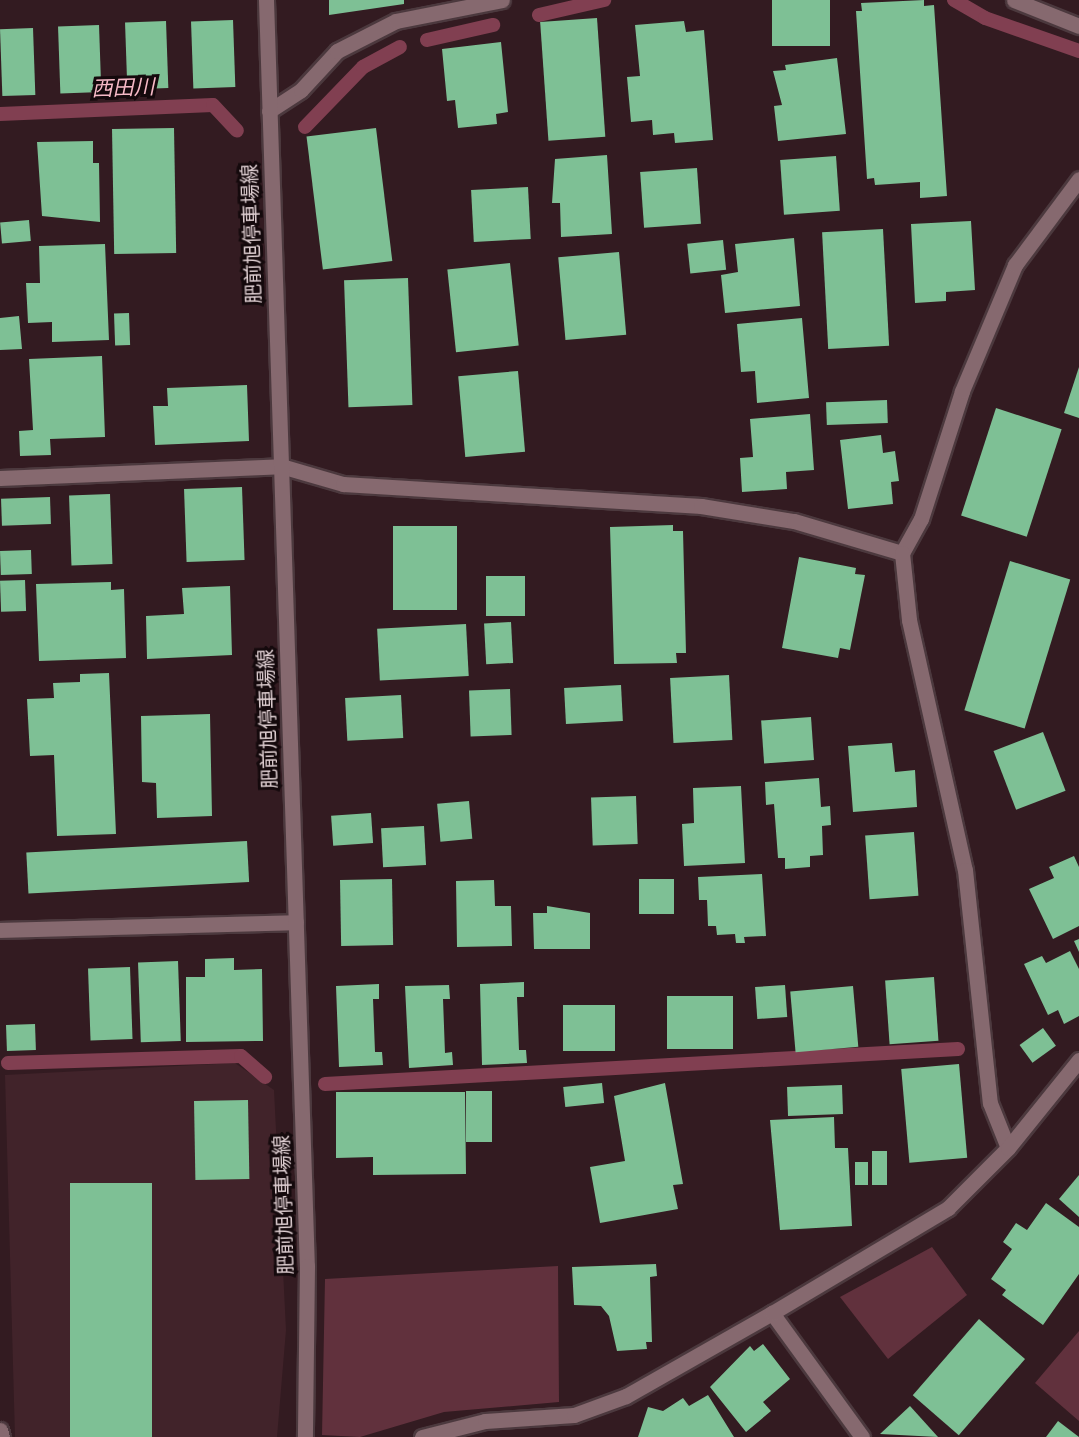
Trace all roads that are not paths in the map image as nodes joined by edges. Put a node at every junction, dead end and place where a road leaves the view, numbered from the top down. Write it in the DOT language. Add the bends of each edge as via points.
graph roads {
  1 [pos="266,0"];
  2 [pos="502,0"];
  3 [pos="1014,0"];
  4 [pos="1079,26"];
  5 [pos="269,111"];
  6 [pos="1079,179"];
  7 [pos="281,466"];
  8 [pos="0,478"];
  9 [pos="902,553"];
  10 [pos="296,922"];
  11 [pos="0,930"];
  12 [pos="1079,1060"];
  13 [pos="1008,1148"];
  14 [pos="772,1313"];
  15 [pos="0,1430"];
  16 [pos="2,1437"];
  17 [pos="305,1437"];
  18 [pos="422,1437"];
  19 [pos="862,1437"];
  1 -- 5 [label="street, 肥前旭停車場線"];
  2 -- 5 [label="street" via="396,21 337,51 301,90"];
  3 -- 4 [label="street"];
  5 -- 7 [label="street, 肥前旭停車場線"];
  6 -- 9 [label="street" via="1015,265 962,391 921,519"];
  7 -- 8 [label="street"];
  7 -- 9 [label="street" via="344,484 701,506 794,521"];
  7 -- 10 [label="street, 肥前旭停車場線"];
  9 -- 13 [label="street" via="909,620 965,870 990,1103"];
  10 -- 11 [label="street"];
  10 -- 17 [label="street, 肥前旭停車場線" via="307,1266"];
  12 -- 13 [label="street"];
  13 -- 14 [label="street" via="948,1208"];
  14 -- 18 [label="street" via="626,1396 574,1415 485,1421"];
  14 -- 19 [label="street"];
  15 -- 16 [label="street"];
}
